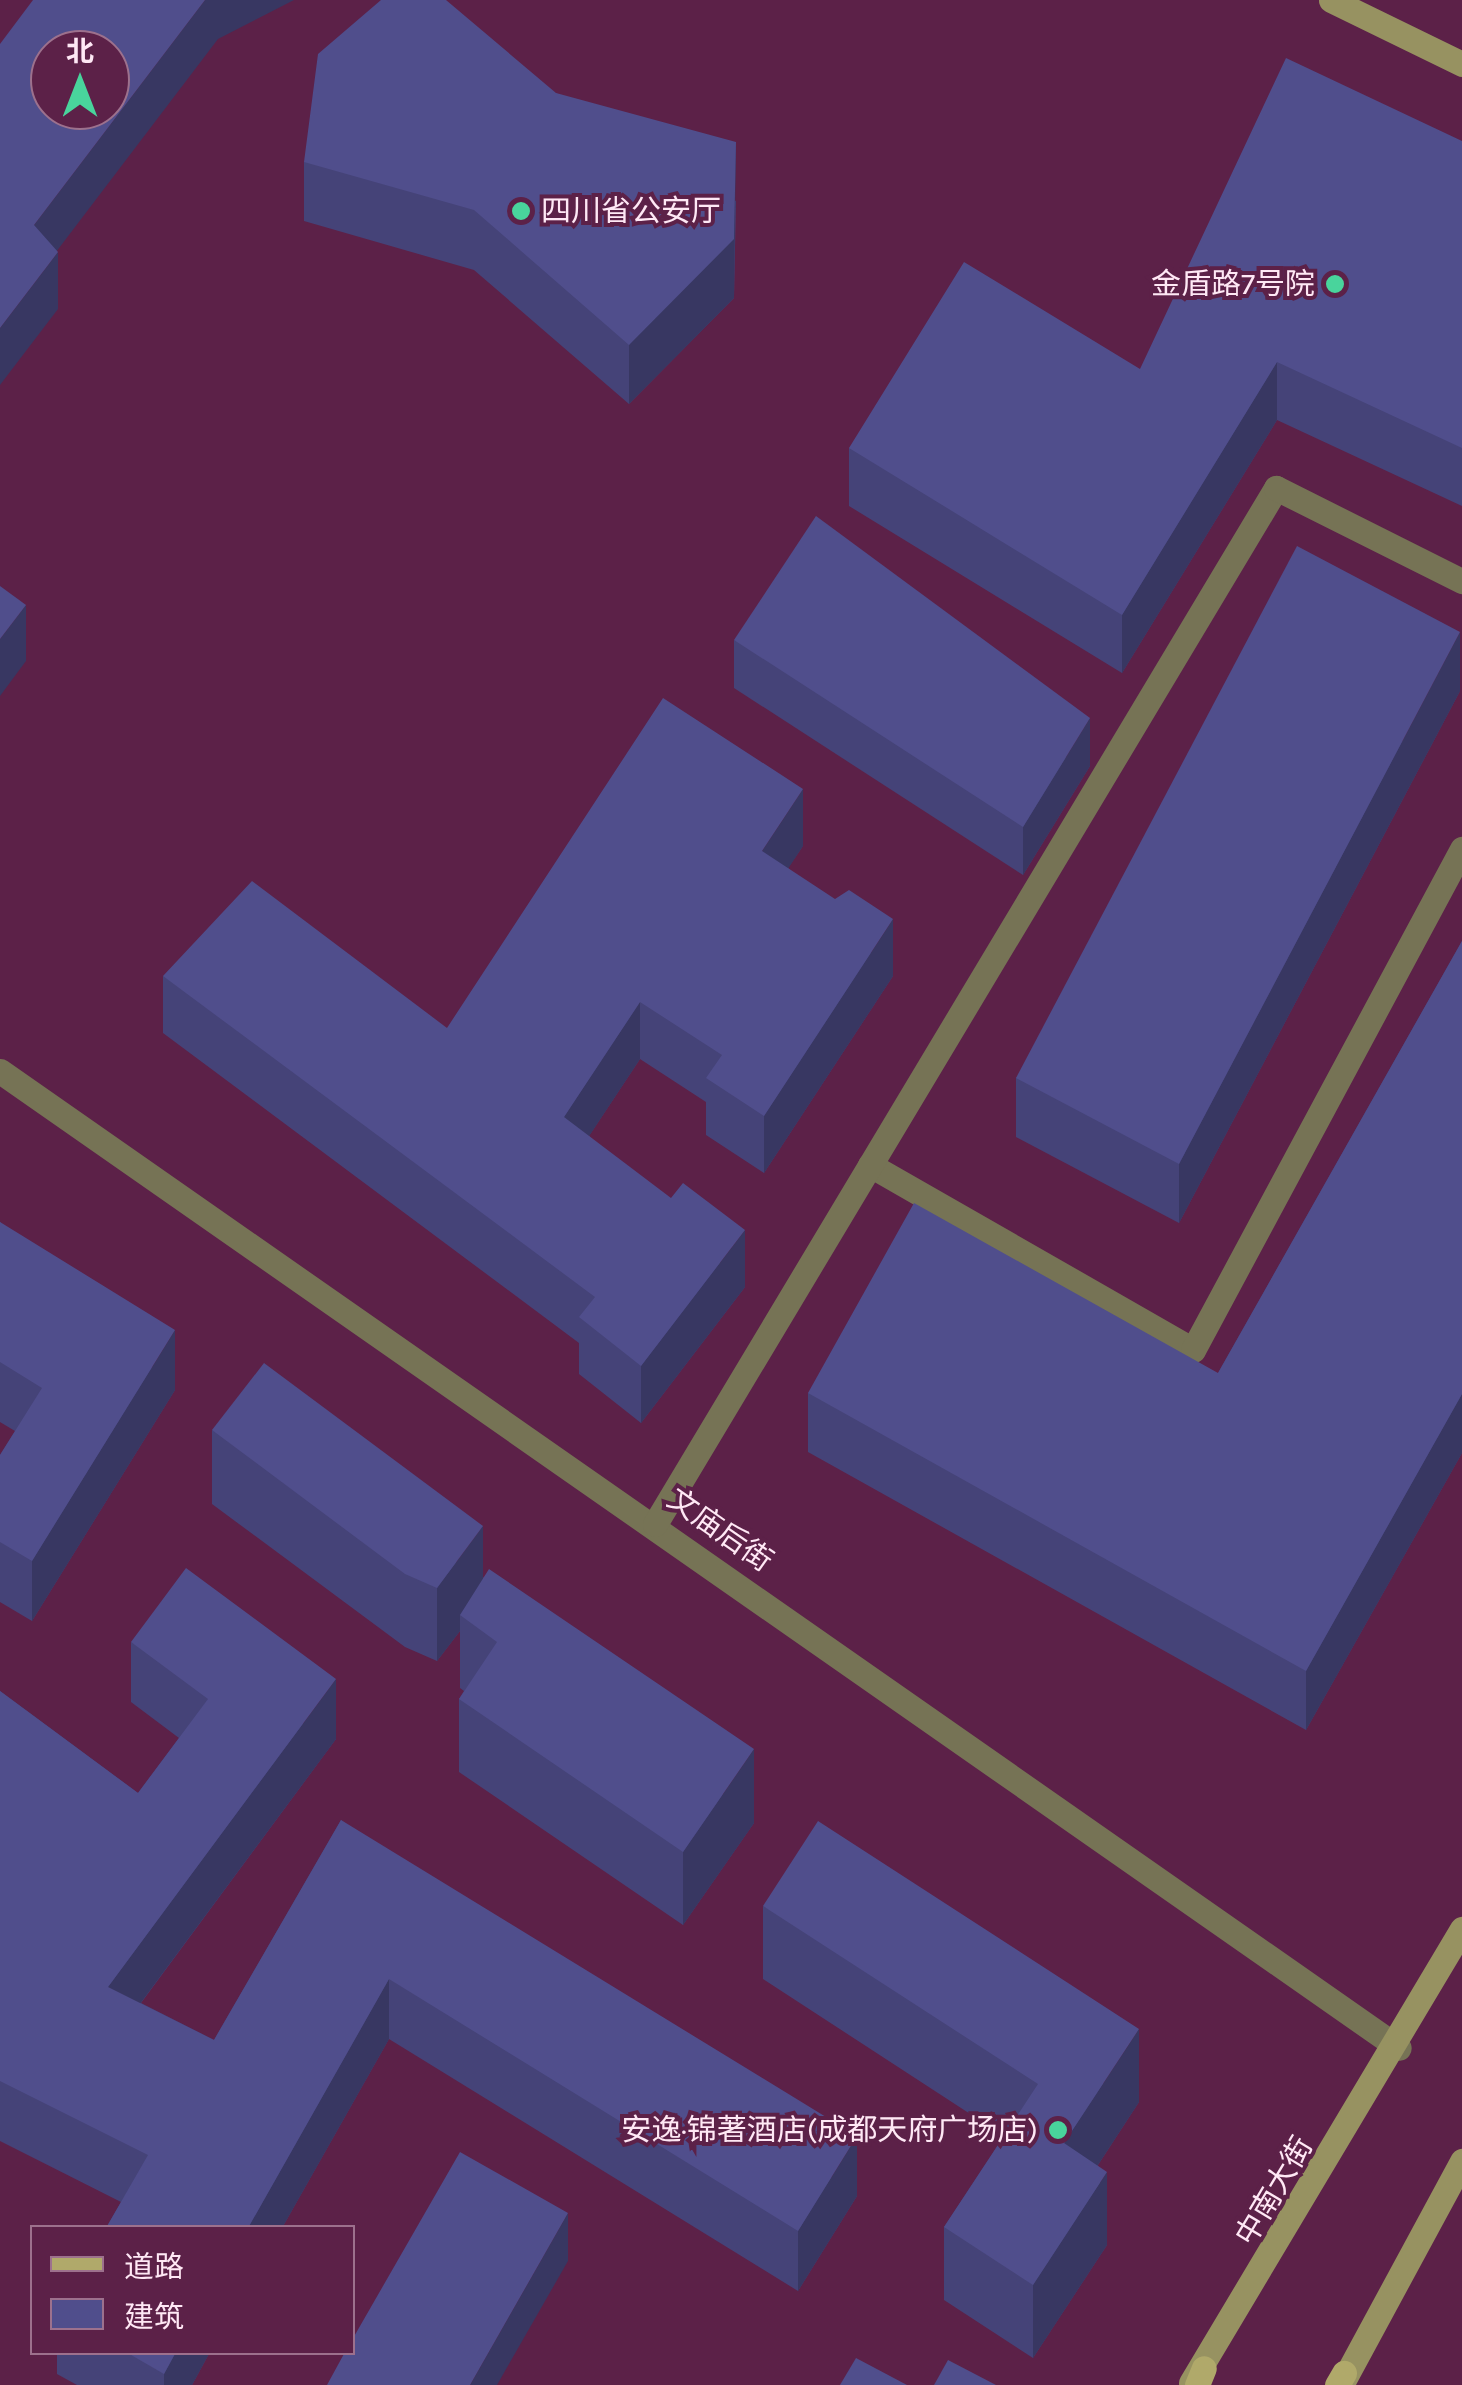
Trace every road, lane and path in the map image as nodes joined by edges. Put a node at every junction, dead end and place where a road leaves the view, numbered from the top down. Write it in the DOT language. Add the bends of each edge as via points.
graph roads {
  1 [pos="1331,0"];
  2 [pos="1462,64"];
  3 [pos="1462,581"];
  4 [pos="1462,848"];
  5 [pos="0,1071"];
  6 [pos="870,1165"];
  7 [pos="655,1524"];
  8 [pos="1462,1928"];
  9 [pos="1399,2048"];
  10 [pos="1461,2162"];
  11 [pos="1197,2379"];
  12 [pos="1341,2381"];
  1 -- 2 [label="main road"];
  3 -- 6 [label="street" via="1276,488"];
  4 -- 6 [label="street" via="1193,1350"];
  5 -- 7 [label="street, 文庙后街"];
  6 -- 7 [label="street"];
  7 -- 9 [label="street, 文庙后街"];
  8 -- 9 [label="main road, 中南大街"];
  9 -- 11 [label="main road, 中南大街"];
  10 -- 12 [label="main road"];
}
